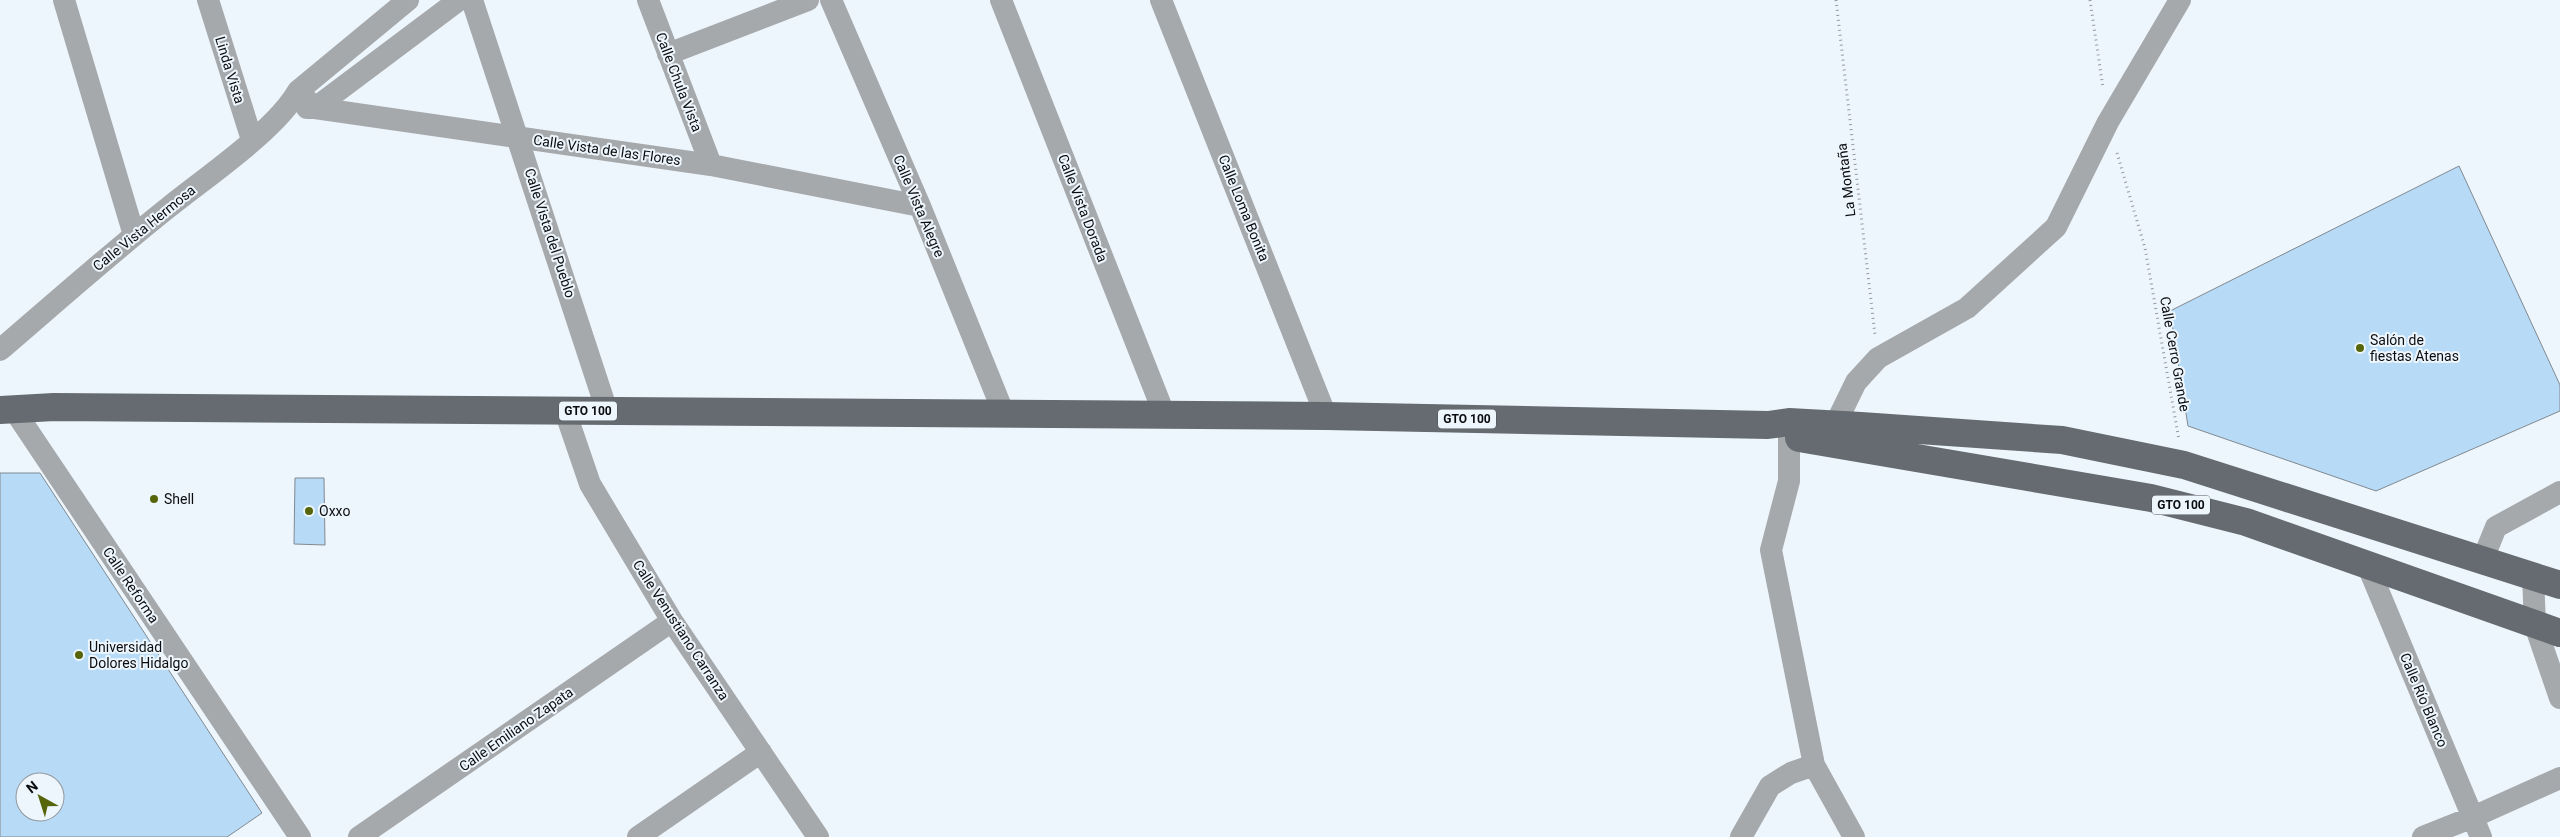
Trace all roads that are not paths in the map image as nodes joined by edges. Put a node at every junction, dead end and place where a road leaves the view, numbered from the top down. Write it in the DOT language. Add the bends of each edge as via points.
graph roads {
  1 [pos="64,0"];
  2 [pos="208,0"];
  3 [pos="408,0"];
  4 [pos="459,0"];
  5 [pos="472,0"];
  6 [pos="648,0"];
  7 [pos="808,0"];
  8 [pos="830,0"];
  9 [pos="1001,0"];
  10 [pos="1162,0"];
  11 [pos="2180,0"];
  12 [pos="668,54"];
  13 [pos="294,100"];
  14 [pos="315,108"];
  15 [pos="519,138"];
  16 [pos="252,140"];
  17 [pos="711,165"];
  18 [pos="920,206"];
  19 [pos="134,235"];
  20 [pos="0,350"];
  21 [pos="4,407"];
  22 [pos="565,411"];
  23 [pos="607,411"];
  24 [pos="1004,414"];
  25 [pos="1165,416"];
  26 [pos="1326,416"];
  27 [pos="1835,425"];
  28 [pos="1782,428"];
  29 [pos="2560,492"];
  30 [pos="2483,559"];
  31 [pos="2367,564"];
  32 [pos="2533,576"];
  33 [pos="2560,585"];
  34 [pos="672,621"];
  35 [pos="2547,629"];
  36 [pos="2560,698"];
  37 [pos="761,752"];
  38 [pos="1814,764"];
  39 [pos="2560,778"];
  40 [pos="2477,827"];
  41 [pos="300,837"];
  42 [pos="359,837"];
  43 [pos="638,837"];
  44 [pos="818,837"];
  45 [pos="1741,837"];
  46 [pos="1854,837"];
  47 [pos="2423,837"];
  1 -- 19 [label="street"];
  2 -- 16 [label="street, Linda Vista"];
  3 -- 13 [label="street, Calle Vista Hermosa"];
  4 -- 14 [label="street"];
  5 -- 15 [label="street, Calle Vista del Pueblo"];
  6 -- 12 [label="street, Calle Chula Vista"];
  7 -- 12 [label="street"];
  8 -- 18 [label="street, Calle Vista Alegre"];
  9 -- 25 [label="street, Calle Vista Dorada"];
  10 -- 26 [label="street, Calle Loma Bonita"];
  11 -- 27 [label="street" via="2108,122 2056,228 1967,308 1878,358 1856,382"];
  12 -- 17 [label="street, Calle Chula Vista"];
  13 -- 14 [label="street"];
  13 -- 16 [label="street, Calle Vista Hermosa"];
  14 -- 15 [label="street, Calle Vista de las Flores"];
  15 -- 17 [label="street, Calle Vista de las Flores"];
  15 -- 23 [label="street, Calle Vista del Pueblo"];
  16 -- 19 [label="street, Calle Vista Hermosa"];
  17 -- 18 [label="street, Calle Vista de las Flores"];
  18 -- 24 [label="street, Calle Vista Alegre"];
  19 -- 20 [label="street, Calle Vista Hermosa"];
  21 -- 22 [label="main road, GTO 100"];
  21 -- 41 [label="street, Calle Reforma"];
  22 -- 23 [label="main road, GTO 100"];
  22 -- 34 [label="street, Calle Venustiano Carranza" via="590,484"];
  23 -- 24 [label="main road, GTO 100"];
  24 -- 25 [label="main road, GTO 100"];
  25 -- 26 [label="main road, GTO 100"];
  26 -- 28 [label="main road, GTO 100"];
  27 -- 28 [label="main road, GTO 100"];
  27 -- 30 [label="main road, GTO 100" via="2062,440 2184,464"];
  28 -- 31 [label="main road, GTO 100" via="2151,498 2246,522"];
  28 -- 38 [label="street" via="1789,481 1771,550"];
  29 -- 30 [label="street" via="2496,527"];
  30 -- 32 [label="main road, GTO 100"];
  31 -- 35 [label="main road, GTO 100"];
  31 -- 40 [label="street, Calle Río Blanco"];
  32 -- 33 [label="main road, GTO 100"];
  32 -- 35 [label="street"];
  34 -- 37 [label="street, Calle Venustiano Carranza"];
  34 -- 42 [label="street, Calle Emiliano Zapata"];
  35 -- 36 [label="street"];
  37 -- 43 [label="street"];
  37 -- 44 [label="street, Calle Venustiano Carranza"];
  38 -- 45 [label="street" via="1770,786"];
  38 -- 46 [label="street"];
  39 -- 40 [label="street"];
  40 -- 47 [label="street"];
}
